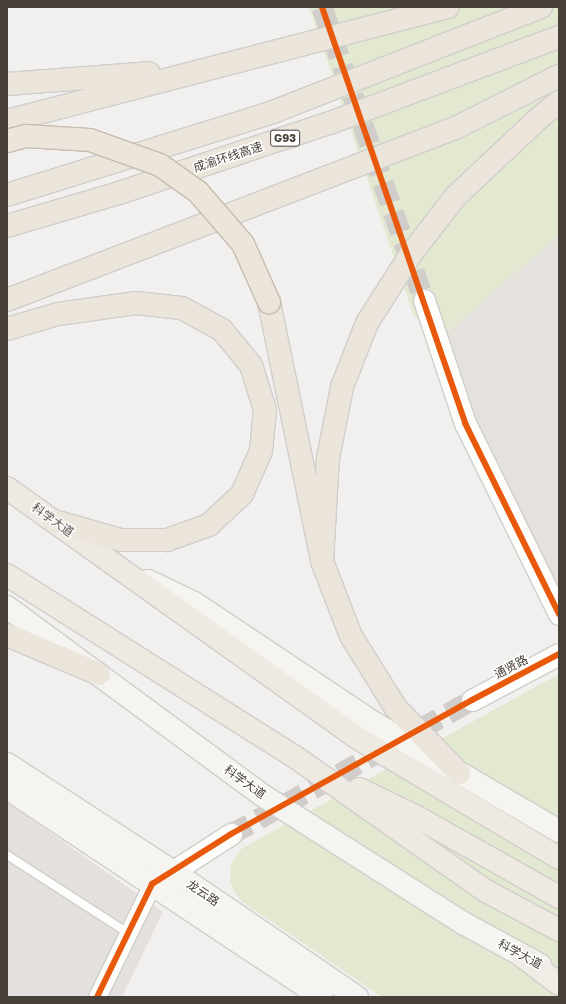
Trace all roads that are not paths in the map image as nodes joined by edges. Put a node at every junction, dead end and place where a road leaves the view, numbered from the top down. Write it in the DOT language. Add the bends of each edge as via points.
graph roads {
  1 [pos="447,7"];
  2 [pos="541,7"];
  3 [pos="559,37"];
  4 [pos="212,68"];
  5 [pos="559,76"];
  6 [pos="7,84"];
  7 [pos="559,102"];
  8 [pos="7,121"];
  9 [pos="7,141"];
  10 [pos="7,196"];
  11 [pos="7,226"];
  12 [pos="7,300"];
  13 [pos="424,300"];
  14 [pos="7,329"];
  15 [pos="7,488"];
  16 [pos="54,521"];
  17 [pos="322,561"];
  18 [pos="118,567"];
  19 [pos="7,575"];
  20 [pos="7,606"];
  21 [pos="559,614"];
  22 [pos="7,635"];
  23 [pos="559,654"];
  24 [pos="99,674"];
  25 [pos="472,700"];
  26 [pos="298,760"];
  27 [pos="7,764"];
  28 [pos="459,773"];
  29 [pos="7,788"];
  30 [pos="559,831"];
  31 [pos="232,834"];
  32 [pos="7,856"];
  33 [pos="559,858"];
  34 [pos="172,872"];
  35 [pos="152,884"];
  36 [pos="559,897"];
  37 [pos="559,930"];
  38 [pos="128,933"];
  39 [pos="522,956"];
  40 [pos="559,975"];
  41 [pos="559,984"];
  42 [pos="97,997"];
  43 [pos="322,997"];
  44 [pos="357,997"];
  1 -- 4 [label="highway"];
  2 -- 10 [label="highway, G93" via="273,112"];
  3 -- 11 [label="highway, 成渝环线高速 / G93" via="330,123 119,193"];
  4 -- 6 [label="highway"];
  4 -- 8 [label="highway"];
  5 -- 12 [label="highway" via="457,127"];
  7 -- 17 [label="highway" via="538,118 456,196 411,254 367,323 342,387 328,458"];
  9 -- 17 [label="highway, bridge" via="26,136 90,140 160,165 198,192 243,244 269,302"];
  13 -- 21 [label="street" via="465,423"];
  14 -- 16 [label="highway" via="58,314 136,303 182,308 222,330 251,365 265,410 261,451 242,494 209,525 167,540 121,540"];
  15 -- 16 [label="highway, 科学大道"];
  16 -- 18 [label="highway, 科学大道"];
  17 -- 28 [label="highway" via="351,636 396,708"];
  18 -- 28 [label="main road, 科学大道" via="194,603 374,723"];
  18 -- 33 [label="highway, 科学大道" via="356,737"];
  19 -- 26 [label="highway"];
  20 -- 24 [label="main road, 科学大道"];
  22 -- 24 [label="highway"];
  23 -- 25 [label="street, 通贤路"];
  24 -- 39 [label="main road, 科学大道" via="262,795 463,923"];
  26 -- 36 [label="highway" via="417,817"];
  26 -- 37 [label="highway" via="486,890"];
  27 -- 34 [label="main road, 龙云路"];
  28 -- 30 [label="main road, 科学大道"];
  29 -- 35 [label="main road, 龙云路"];
  31 -- 34 [label="street"];
  32 -- 38 [label="lane"];
  34 -- 35 [label="street"];
  34 -- 44 [label="main road, 龙云路"];
  35 -- 38 [label="street"];
  35 -- 43 [label="main road, 龙云路"];
  38 -- 42 [label="street"];
  39 -- 40 [label="main road, 科学大道"];
  39 -- 41 [label="main road"];
}
